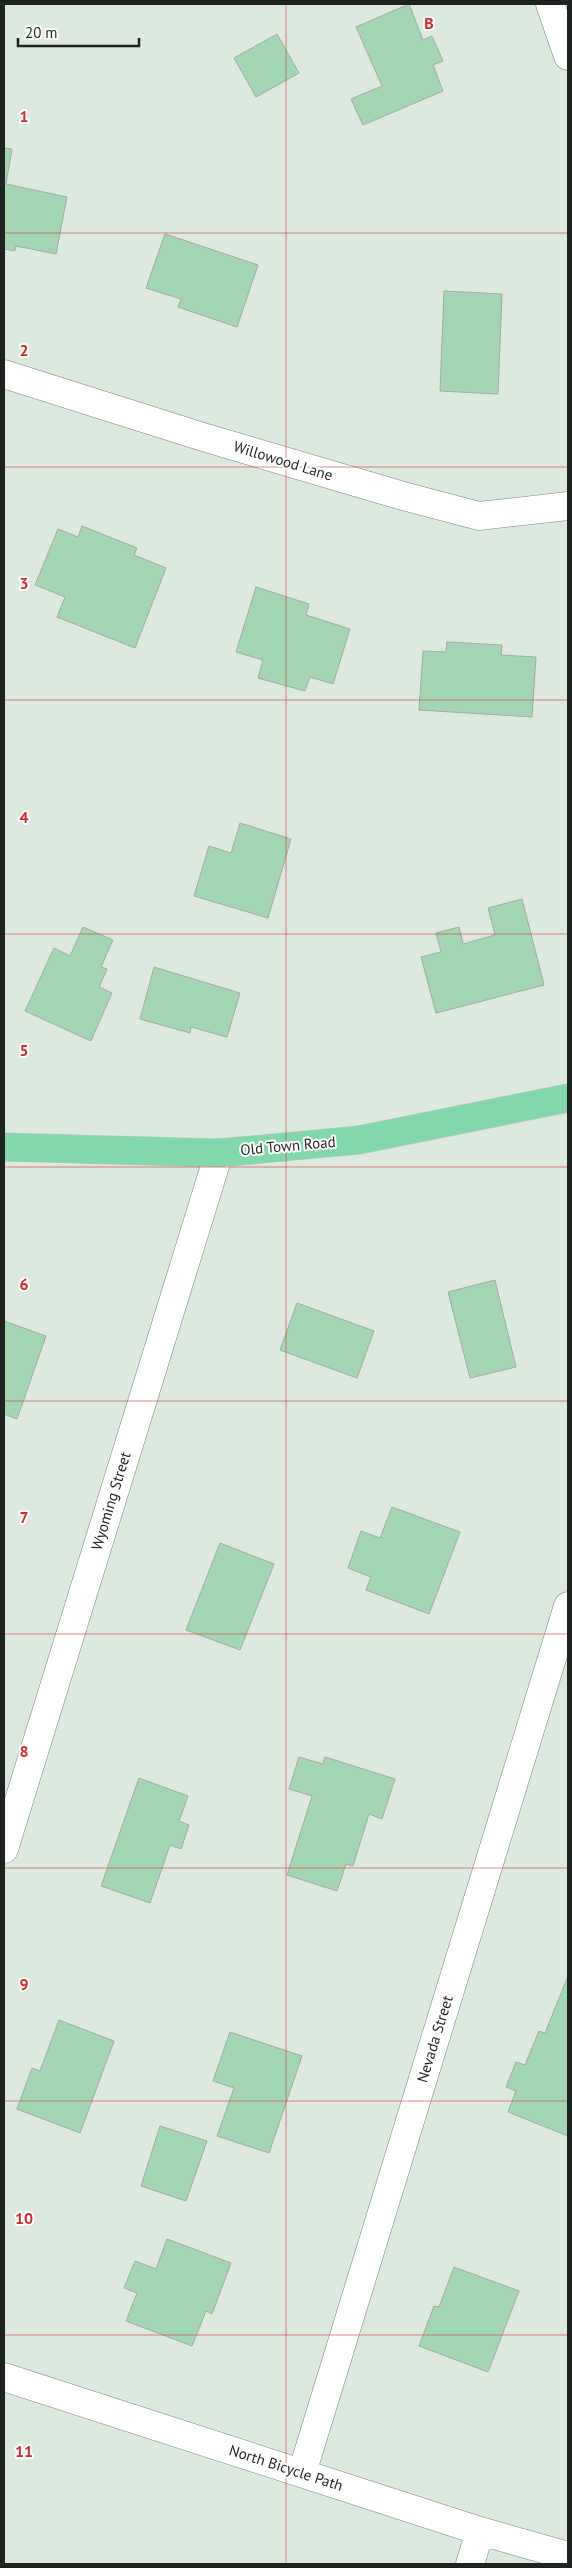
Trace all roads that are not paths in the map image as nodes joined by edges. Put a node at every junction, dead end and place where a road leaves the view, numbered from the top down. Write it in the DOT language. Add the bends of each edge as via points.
graph roads {
  1 [pos="550,4"];
  2 [pos="568,56"];
  3 [pos="4,374"];
  4 [pos="568,506"];
  5 [pos="568,1098"];
  6 [pos="4,1147"];
  7 [pos="219,1152"];
  8 [pos="568,1606"];
  9 [pos="4,1849"];
  10 [pos="4,2378"];
  11 [pos="302,2473"];
  12 [pos="480,2531"];
  13 [pos="568,2556"];
  14 [pos="470,2564"];
  1 -- 2 [label="street"];
  3 -- 4 [label="street, Willowood Lane" via="202,437 479,516"];
  5 -- 7 [label="main road, Old Town Road" via="358,1140"];
  6 -- 7 [label="main road, Old Town Road"];
  7 -- 9 [label="street, Wyoming Street"];
  8 -- 11 [label="street, Nevada Street"];
  10 -- 11 [label="street, North Bicycle Path"];
  11 -- 12 [label="street, North Bicycle Path"];
  12 -- 13 [label="street, North Bicycle Path"];
  12 -- 14 [label="street"];
}
